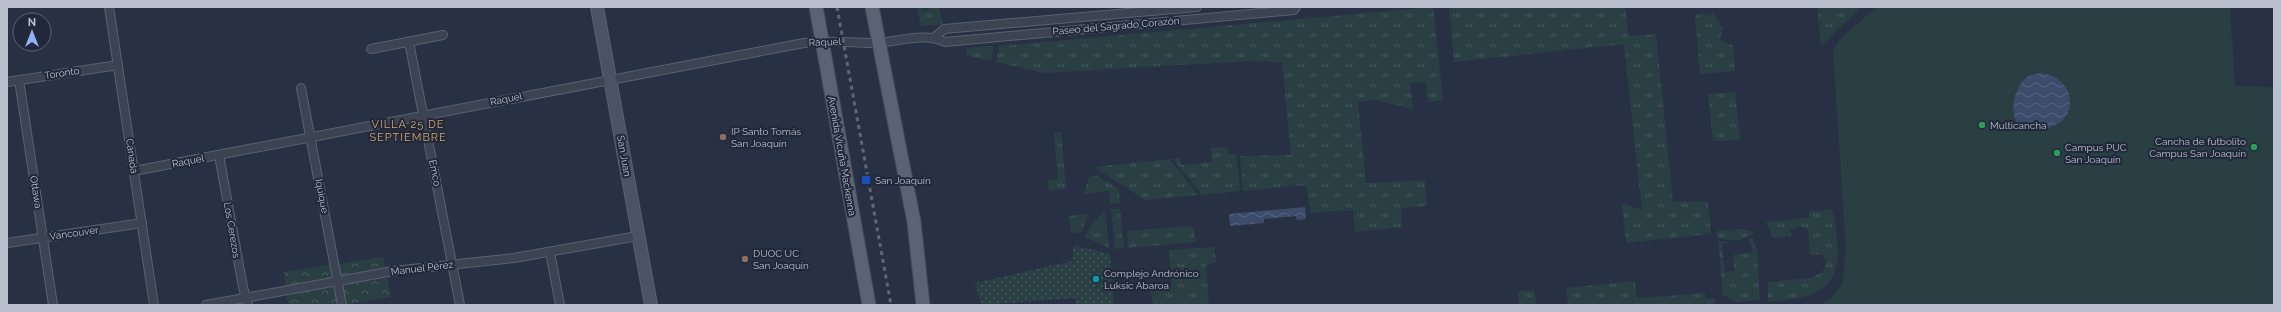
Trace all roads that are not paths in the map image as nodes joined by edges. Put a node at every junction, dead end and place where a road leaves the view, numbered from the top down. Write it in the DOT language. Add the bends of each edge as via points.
graph roads {
  1 [pos="109,7"];
  2 [pos="597,7"];
  3 [pos="816,7"];
  4 [pos="872,7"];
  5 [pos="1197,7"];
  6 [pos="1296,7"];
  7 [pos="444,35"];
  8 [pos="935,37"];
  9 [pos="821,41"];
  10 [pos="409,42"];
  11 [pos="880,43"];
  12 [pos="371,49"];
  13 [pos="118,65"];
  14 [pos="610,79"];
  15 [pos="19,80"];
  16 [pos="7,82"];
  17 [pos="301,88"];
  18 [pos="423,115"];
  19 [pos="310,137"];
  20 [pos="219,155"];
  21 [pos="134,171"];
  22 [pos="142,223"];
  23 [pos="638,236"];
  24 [pos="42,238"];
  25 [pos="7,243"];
  26 [pos="550,252"];
  27 [pos="452,264"];
  28 [pos="338,280"];
  29 [pos="247,301"];
  30 [pos="53,305"];
  31 [pos="154,305"];
  32 [pos="206,305"];
  33 [pos="342,305"];
  34 [pos="460,305"];
  35 [pos="560,305"];
  36 [pos="651,305"];
  37 [pos="869,305"];
  38 [pos="923,305"];
  1 -- 13 [label="street, Canadá"];
  2 -- 14 [label="street, San Juan"];
  3 -- 9 [label="main road, Avenida Vicuña Mackenna"];
  4 -- 11 [label="main road"];
  5 -- 8 [label="street, Paseo del Sagrado Corazón" via="944,29"];
  6 -- 8 [label="street, Paseo del Sagrado Corazón" via="1294,10 946,42"];
  7 -- 10 [label="street"];
  8 -- 11 [label="street, Paseo del Sagrado Corazón"];
  9 -- 11 [label="street, Raquel"];
  9 -- 14 [label="street, Raquel"];
  9 -- 37 [label="main road, Avenida Vicuña Mackenna"];
  10 -- 12 [label="street"];
  10 -- 18 [label="street, Emco"];
  11 -- 38 [label="main road" via="914,222"];
  13 -- 15 [label="street, Toronto"];
  13 -- 21 [label="street, Canadá"];
  14 -- 18 [label="street, Raquel"];
  14 -- 23 [label="street, San Juan"];
  15 -- 16 [label="street, Toronto"];
  15 -- 24 [label="street, Ottawa"];
  17 -- 19 [label="street, Iquique"];
  18 -- 19 [label="street, Raquel"];
  18 -- 27 [label="street, Emco"];
  19 -- 20 [label="street, Raquel"];
  19 -- 28 [label="street, Iquique"];
  20 -- 21 [label="street, Raquel"];
  20 -- 29 [label="street, Los Cerezos"];
  21 -- 22 [label="street, Canadá"];
  22 -- 24 [label="street, Vancouver"];
  22 -- 31 [label="street, Canadá"];
  23 -- 26 [label="street, Manuel Pérez"];
  23 -- 36 [label="street, San Juan"];
  24 -- 25 [label="street, Vancouver"];
  24 -- 30 [label="street, Ottawa"];
  26 -- 27 [label="street, Manuel Pérez"];
  26 -- 35 [label="street"];
  27 -- 28 [label="street, Manuel Pérez"];
  27 -- 34 [label="street, Emco"];
  28 -- 29 [label="street, Manuel Pérez"];
  28 -- 33 [label="street, Iquique"];
  29 -- 32 [label="street, Manuel Pérez"];
}
